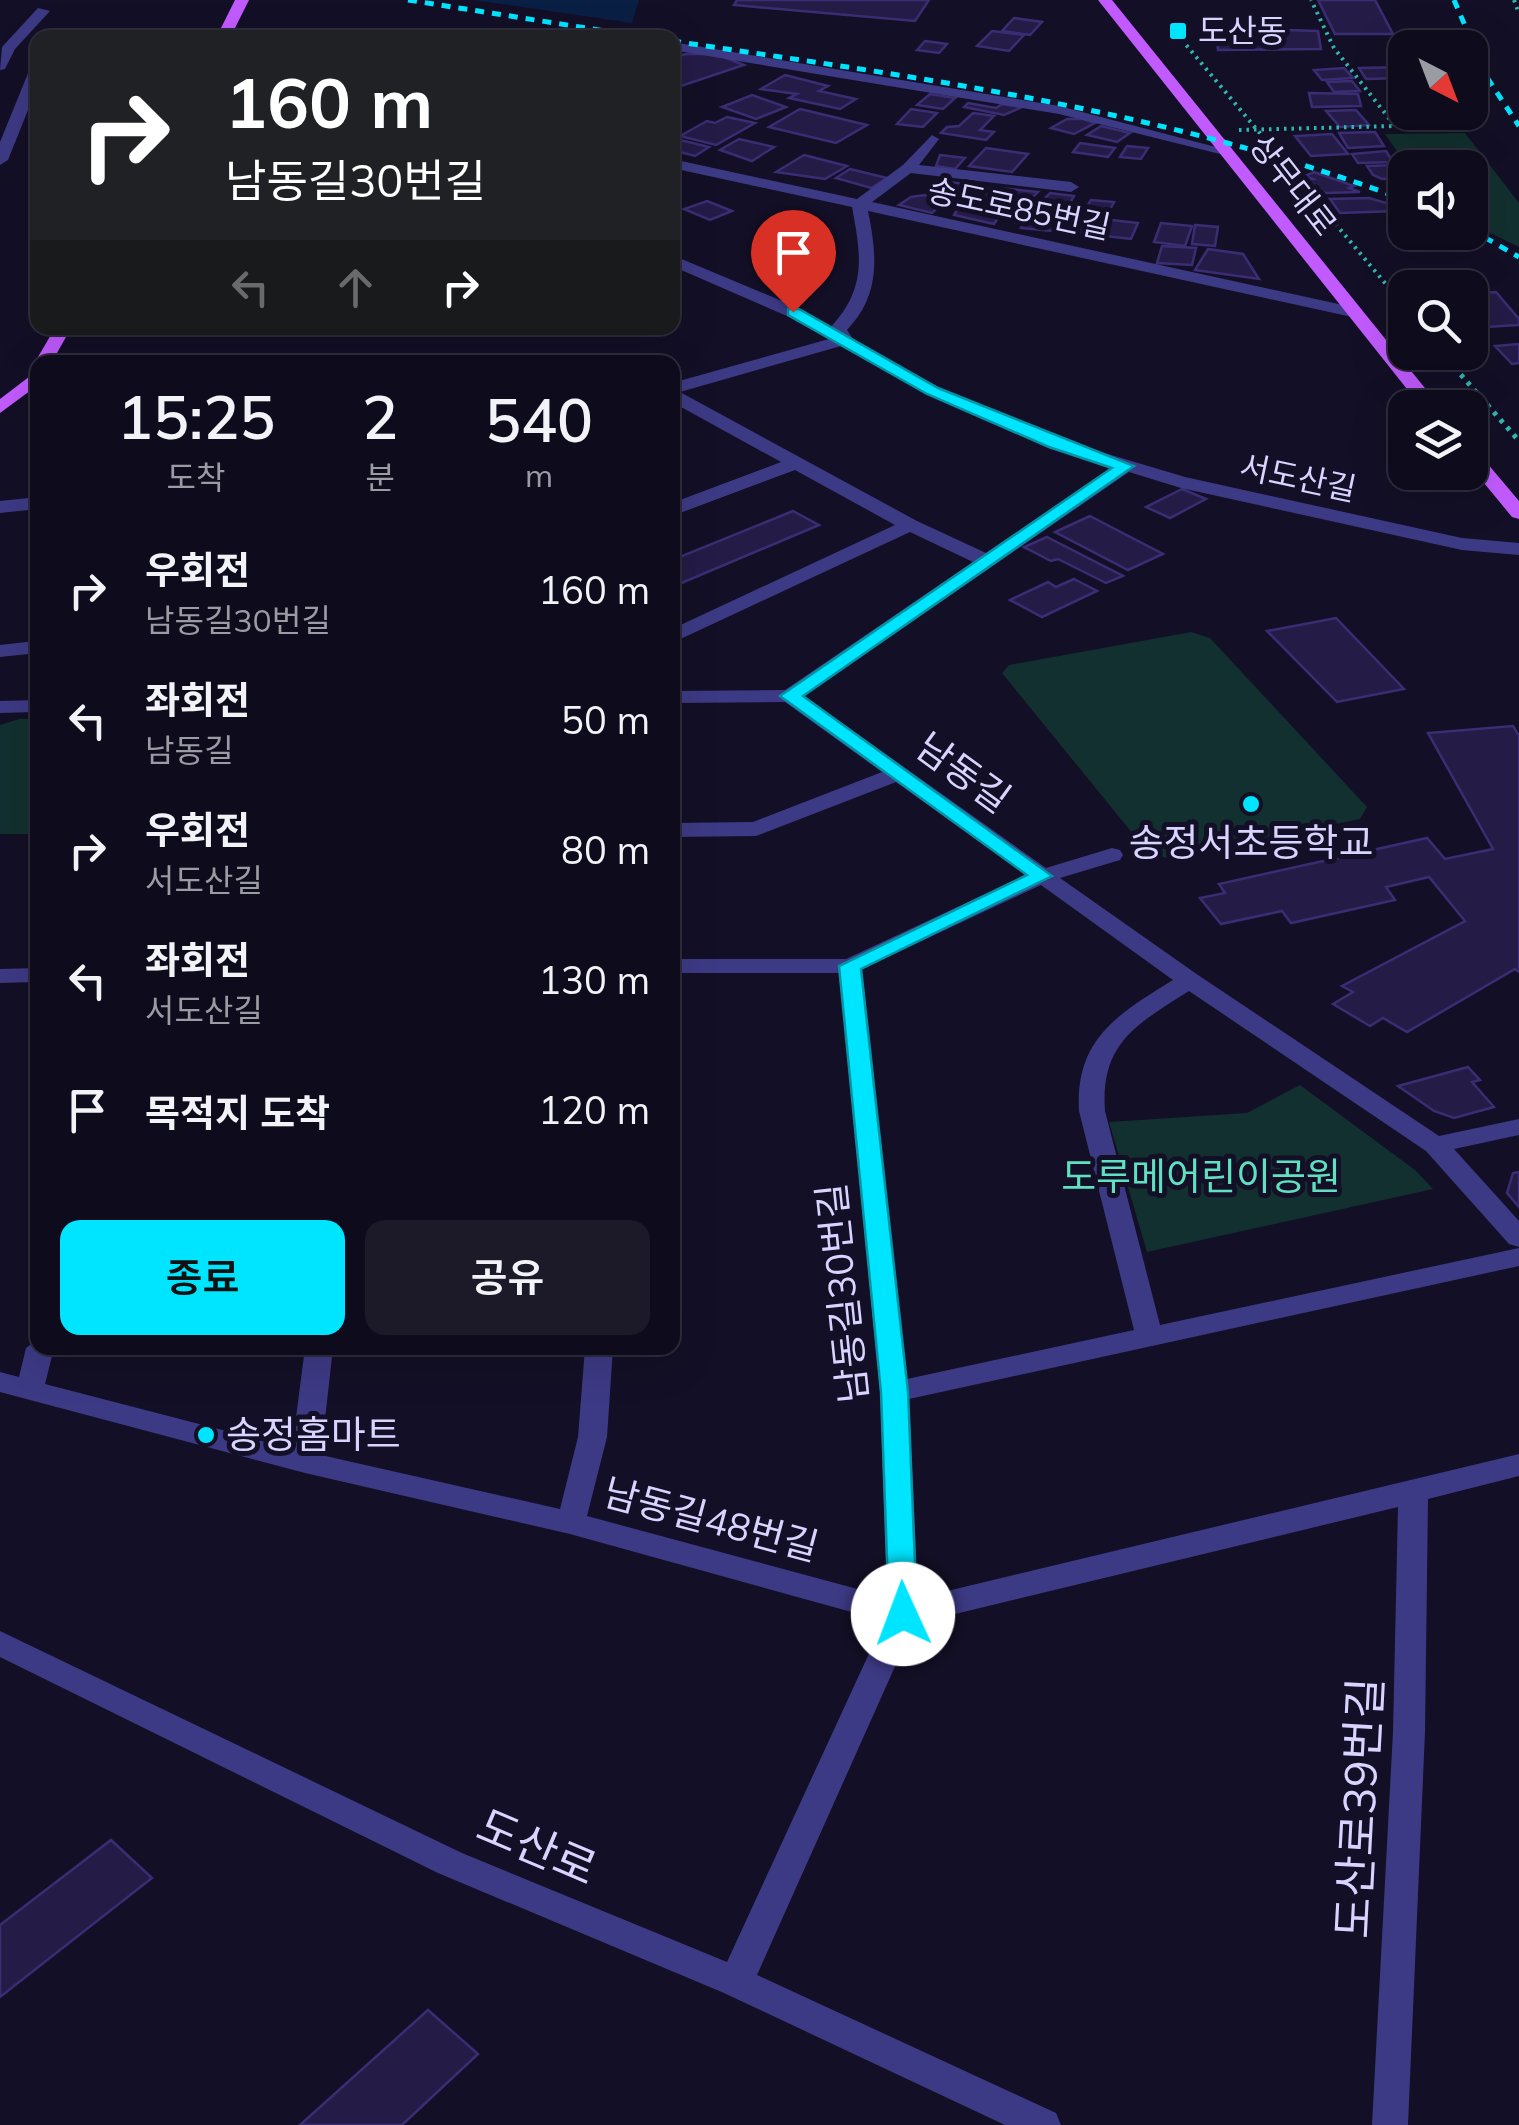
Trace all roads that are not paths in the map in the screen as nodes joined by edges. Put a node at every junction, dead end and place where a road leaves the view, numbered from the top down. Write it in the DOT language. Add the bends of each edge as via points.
graph roads {
  1 [pos="242,0"];
  2 [pos="1106,0"];
  3 [pos="43,11"];
  4 [pos="227,30"];
  5 [pos="680,47"];
  6 [pos="11,48"];
  7 [pos="0,66"];
  8 [pos="30,86"];
  9 [pos="932,138"];
  10 [pos="1224,151"];
  11 [pos="0,160"];
  12 [pos="680,165"];
  13 [pos="908,168"];
  14 [pos="1072,187"];
  15 [pos="859,205"];
  16 [pos="680,263"];
  17 [pos="1352,312"];
  18 [pos="845,340"];
  19 [pos="30,382"];
  20 [pos="680,390"];
  21 [pos="1417,390"];
  22 [pos="680,397"];
  23 [pos="0,408"];
  24 [pos="796,463"];
  25 [pos="1126,466"];
  26 [pos="1488,475"];
  27 [pos="30,504"];
  28 [pos="0,507"];
  29 [pos="680,507"];
  30 [pos="1519,512"];
  31 [pos="910,525"];
  32 [pos="1519,549"];
  33 [pos="990,562"];
  34 [pos="680,633"];
  35 [pos="30,647"];
  36 [pos="0,651"];
  37 [pos="790,696"];
  38 [pos="680,698"];
  39 [pos="30,706"];
  40 [pos="0,707"];
  41 [pos="898,772"];
  42 [pos="680,830"];
  43 [pos="1112,855"];
  44 [pos="1042,876"];
  45 [pos="680,966"];
  46 [pos="850,966"];
  47 [pos="30,975"];
  48 [pos="0,976"];
  49 [pos="1189,980"];
  50 [pos="1519,1126"];
  51 [pos="1436,1146"];
  52 [pos="1519,1238"];
  53 [pos="1519,1258"];
  54 [pos="1150,1339"];
  55 [pos="38,1355"];
  56 [pos="318,1355"];
  57 [pos="598,1355"];
  58 [pos="0,1382"];
  59 [pos="30,1388"];
  60 [pos="894,1392"];
  61 [pos="304,1462"];
  62 [pos="1519,1466"];
  63 [pos="1413,1494"];
  64 [pos="570,1523"];
  65 [pos="903,1614"];
  66 [pos="0,1643"];
  67 [pos="736,1982"];
  68 [pos="1043,2125"];
  69 [pos="1390,2125"];
  1 -- 4 [label="main road"];
  2 -- 10 [label="main road, 상무대로"];
  3 -- 6 [label="street"];
  5 -- 10 [label="street" via="1059,110"];
  6 -- 7 [label="street"];
  8 -- 11 [label="street"];
  9 -- 13 [label="street"];
  10 -- 17 [label="main road, 상무대로"];
  12 -- 15 [label="street, 송도로85번길"];
  13 -- 14 [label="street"];
  13 -- 15 [label="street"];
  15 -- 17 [label="street, 송도로85번길"];
  15 -- 18 [label="street" via="868,264 862,304 838,328"];
  16 -- 18 [label="street, 서도산길"];
  17 -- 21 [label="main road, 상무대로"];
  18 -- 20 [label="street"];
  18 -- 25 [label="street, 서도산길" via="1000,422"];
  19 -- 23 [label="main road"];
  22 -- 24 [label="street"];
  24 -- 29 [label="street"];
  24 -- 31 [label="street"];
  25 -- 32 [label="street, 서도산길" via="1446,541"];
  25 -- 33 [label="street"];
  26 -- 30 [label="main road"];
  27 -- 28 [label="street"];
  31 -- 33 [label="street"];
  31 -- 34 [label="street"];
  33 -- 37 [label="street"];
  35 -- 36 [label="street"];
  37 -- 38 [label="street"];
  37 -- 41 [label="street, 남동길"];
  39 -- 40 [label="street"];
  41 -- 42 [label="street" via="756,829"];
  41 -- 44 [label="street, 남동길"];
  43 -- 44 [label="street"];
  44 -- 46 [label="street"];
  44 -- 49 [label="street, 남동길"];
  45 -- 46 [label="street"];
  46 -- 60 [label="street, 남동길30번길"];
  47 -- 48 [label="street"];
  49 -- 51 [label="street, 남동길"];
  49 -- 54 [label="street" via="1116,1030 1088,1079"];
  50 -- 51 [label="street"];
  51 -- 52 [label="street, 남동길"];
  53 -- 54 [label="street"];
  54 -- 60 [label="street"];
  55 -- 59 [label="street"];
  56 -- 61 [label="street"];
  57 -- 64 [label="street" via="599,1404 586,1481"];
  58 -- 59 [label="street, 남동길48번길"];
  59 -- 61 [label="street, 남동길48번길"];
  60 -- 65 [label="street, 남동길30번길"];
  61 -- 64 [label="street, 남동길48번길"];
  62 -- 63 [label="street, 남동길48번길"];
  63 -- 65 [label="street, 남동길48번길"];
  63 -- 69 [label="street, 도산로39번길"];
  64 -- 65 [label="street, 남동길48번길"];
  65 -- 67 [label="street"];
  66 -- 67 [label="street, 도산로" via="450,1862"];
  67 -- 68 [label="street, 도산로"];
}
